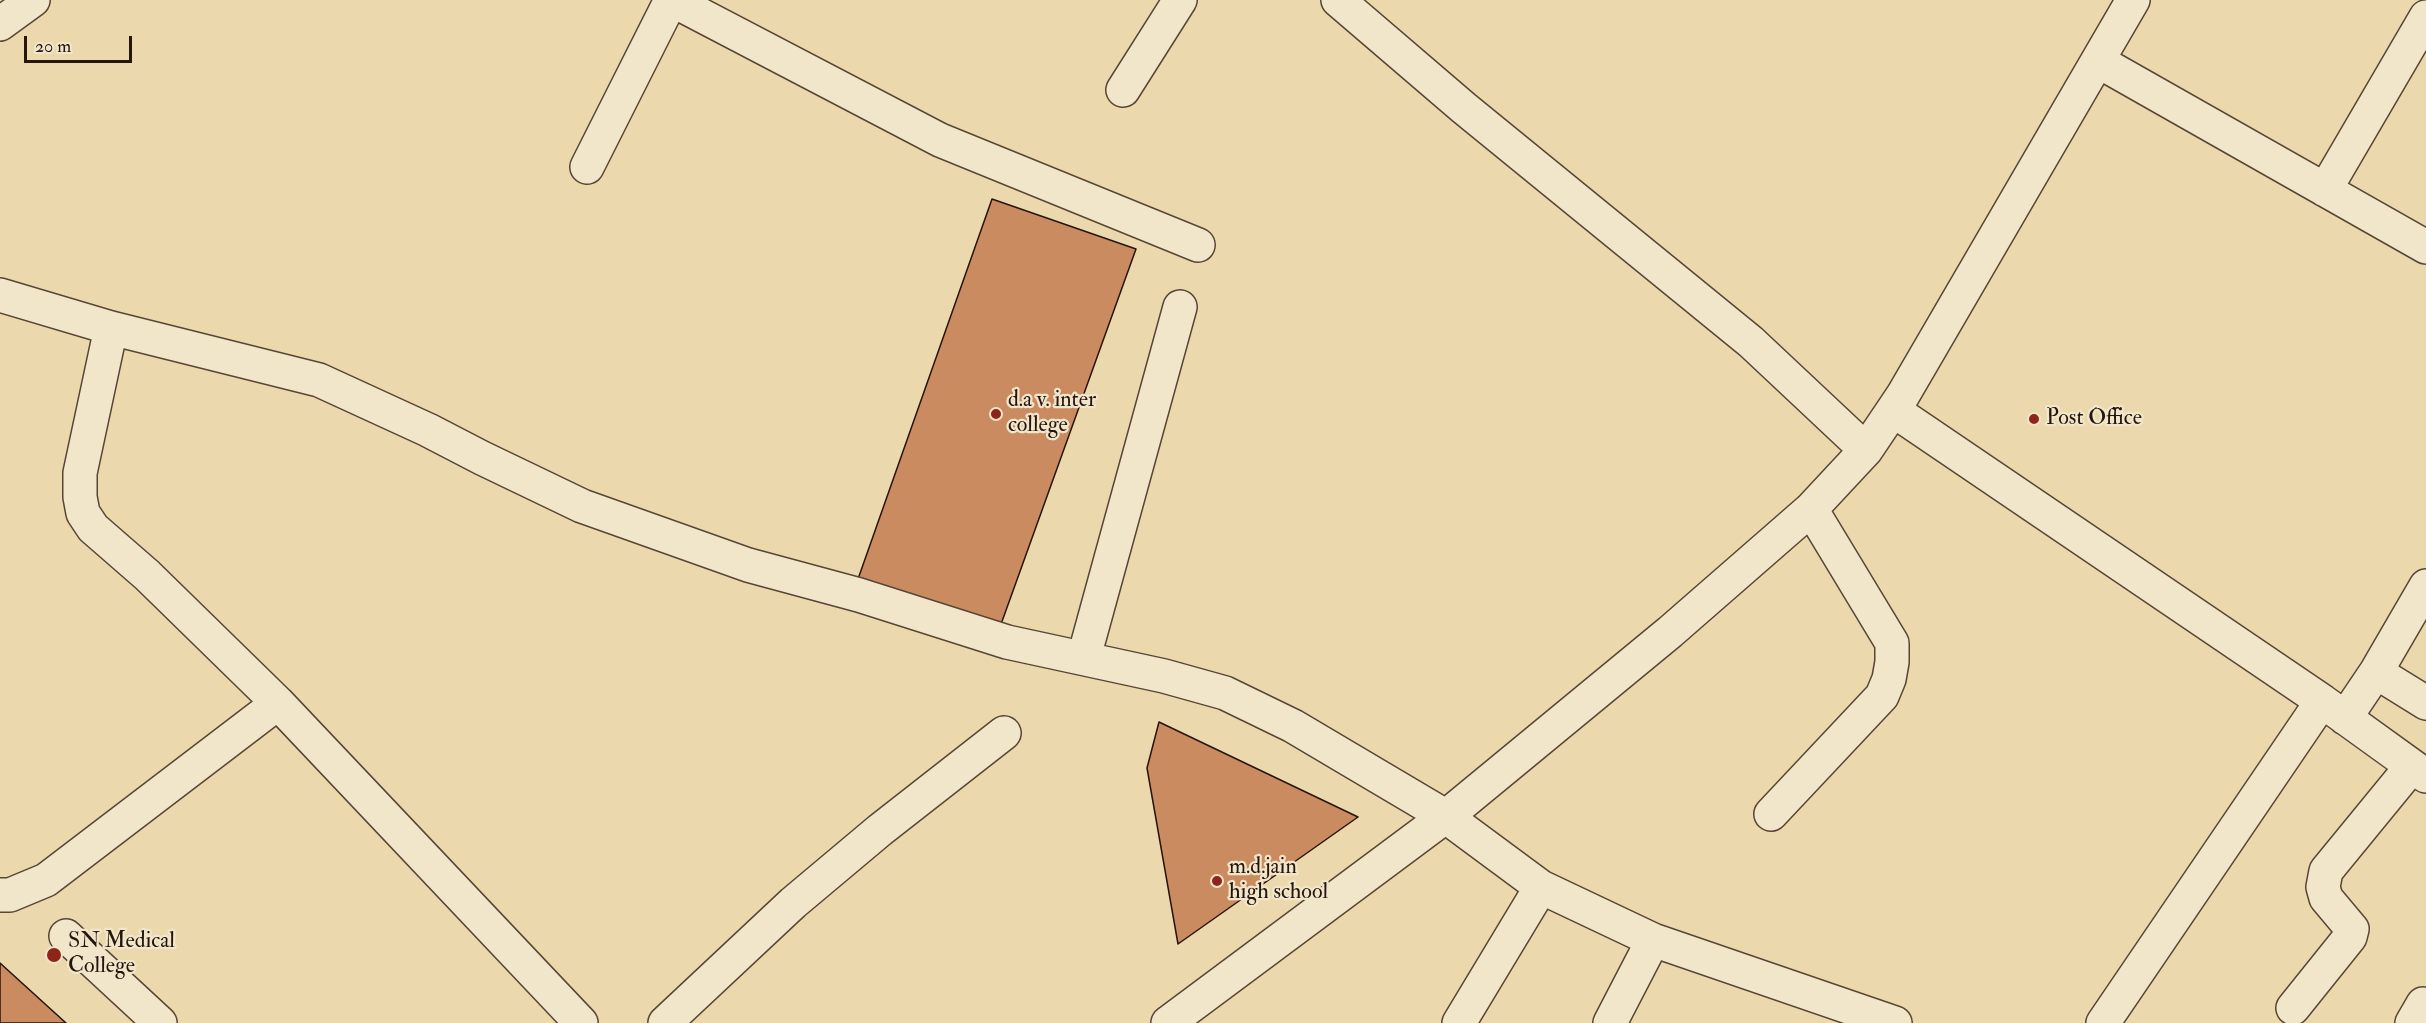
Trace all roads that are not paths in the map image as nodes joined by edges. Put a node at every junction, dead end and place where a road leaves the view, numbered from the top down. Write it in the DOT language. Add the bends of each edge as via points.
graph roads {
  1 [pos="33,0"];
  2 [pos="671,0"];
  3 [pos="1180,0"];
  4 [pos="1338,0"];
  5 [pos="2133,0"];
  6 [pos="2426,17"];
  7 [pos="0,24"];
  8 [pos="2098,61"];
  9 [pos="1123,90"];
  10 [pos="587,167"];
  11 [pos="2325,190"];
  12 [pos="1198,245"];
  13 [pos="2426,247"];
  14 [pos="0,295"];
  15 [pos="1180,307"];
  16 [pos="111,328"];
  17 [pos="1893,410"];
  18 [pos="1866,450"];
  19 [pos="1811,509"];
  20 [pos="2426,586"];
  21 [pos="1084,657"];
  22 [pos="2376,672"];
  23 [pos="278,703"];
  24 [pos="2426,703"];
  25 [pos="2334,710"];
  26 [pos="1004,733"];
  27 [pos="2419,771"];
  28 [pos="1771,814"];
  29 [pos="1445,816"];
  30 [pos="1541,887"];
  31 [pos="0,895"];
  32 [pos="66,936"];
  33 [pos="1653,940"];
  34 [pos="2293,1008"];
  35 [pos="160,1023"];
  36 [pos="581,1023"];
  37 [pos="665,1023"];
  38 [pos="1168,1023"];
  39 [pos="1459,1023"];
  40 [pos="1610,1023"];
  41 [pos="1895,1023"];
  42 [pos="2103,1023"];
  1 -- 7 [label="street"];
  2 -- 10 [label="street"];
  2 -- 12 [label="street" via="940,140"];
  3 -- 9 [label="street"];
  4 -- 18 [label="street" via="1751,342"];
  5 -- 8 [label="street"];
  6 -- 11 [label="street"];
  8 -- 11 [label="street"];
  8 -- 17 [label="street"];
  11 -- 13 [label="street"];
  14 -- 16 [label="street"];
  15 -- 21 [label="street"];
  16 -- 21 [label="street" via="320,380 582,506 748,565 1007,642"];
  16 -- 23 [label="street" via="80,473 83,513 93,528"];
  17 -- 18 [label="street"];
  17 -- 25 [label="street"];
  18 -- 19 [label="street"];
  19 -- 28 [label="street" via="1892,644 1892,662 1882,696"];
  19 -- 29 [label="street" via="1670,632"];
  20 -- 22 [label="street"];
  21 -- 29 [label="street" via="1225,693 1293,726"];
  22 -- 24 [label="street"];
  22 -- 25 [label="street"];
  23 -- 31 [label="street" via="46,880 10,895"];
  23 -- 36 [label="street"];
  25 -- 27 [label="street"];
  25 -- 42 [label="street"];
  26 -- 37 [label="street" via="793,903"];
  27 -- 34 [label="street" via="2326,871 2326,898 2352,929 2350,937"];
  29 -- 30 [label="street"];
  29 -- 38 [label="street"];
  30 -- 33 [label="street"];
  30 -- 39 [label="street"];
  32 -- 35 [label="street"];
  33 -- 40 [label="street"];
  33 -- 41 [label="street"];
}
